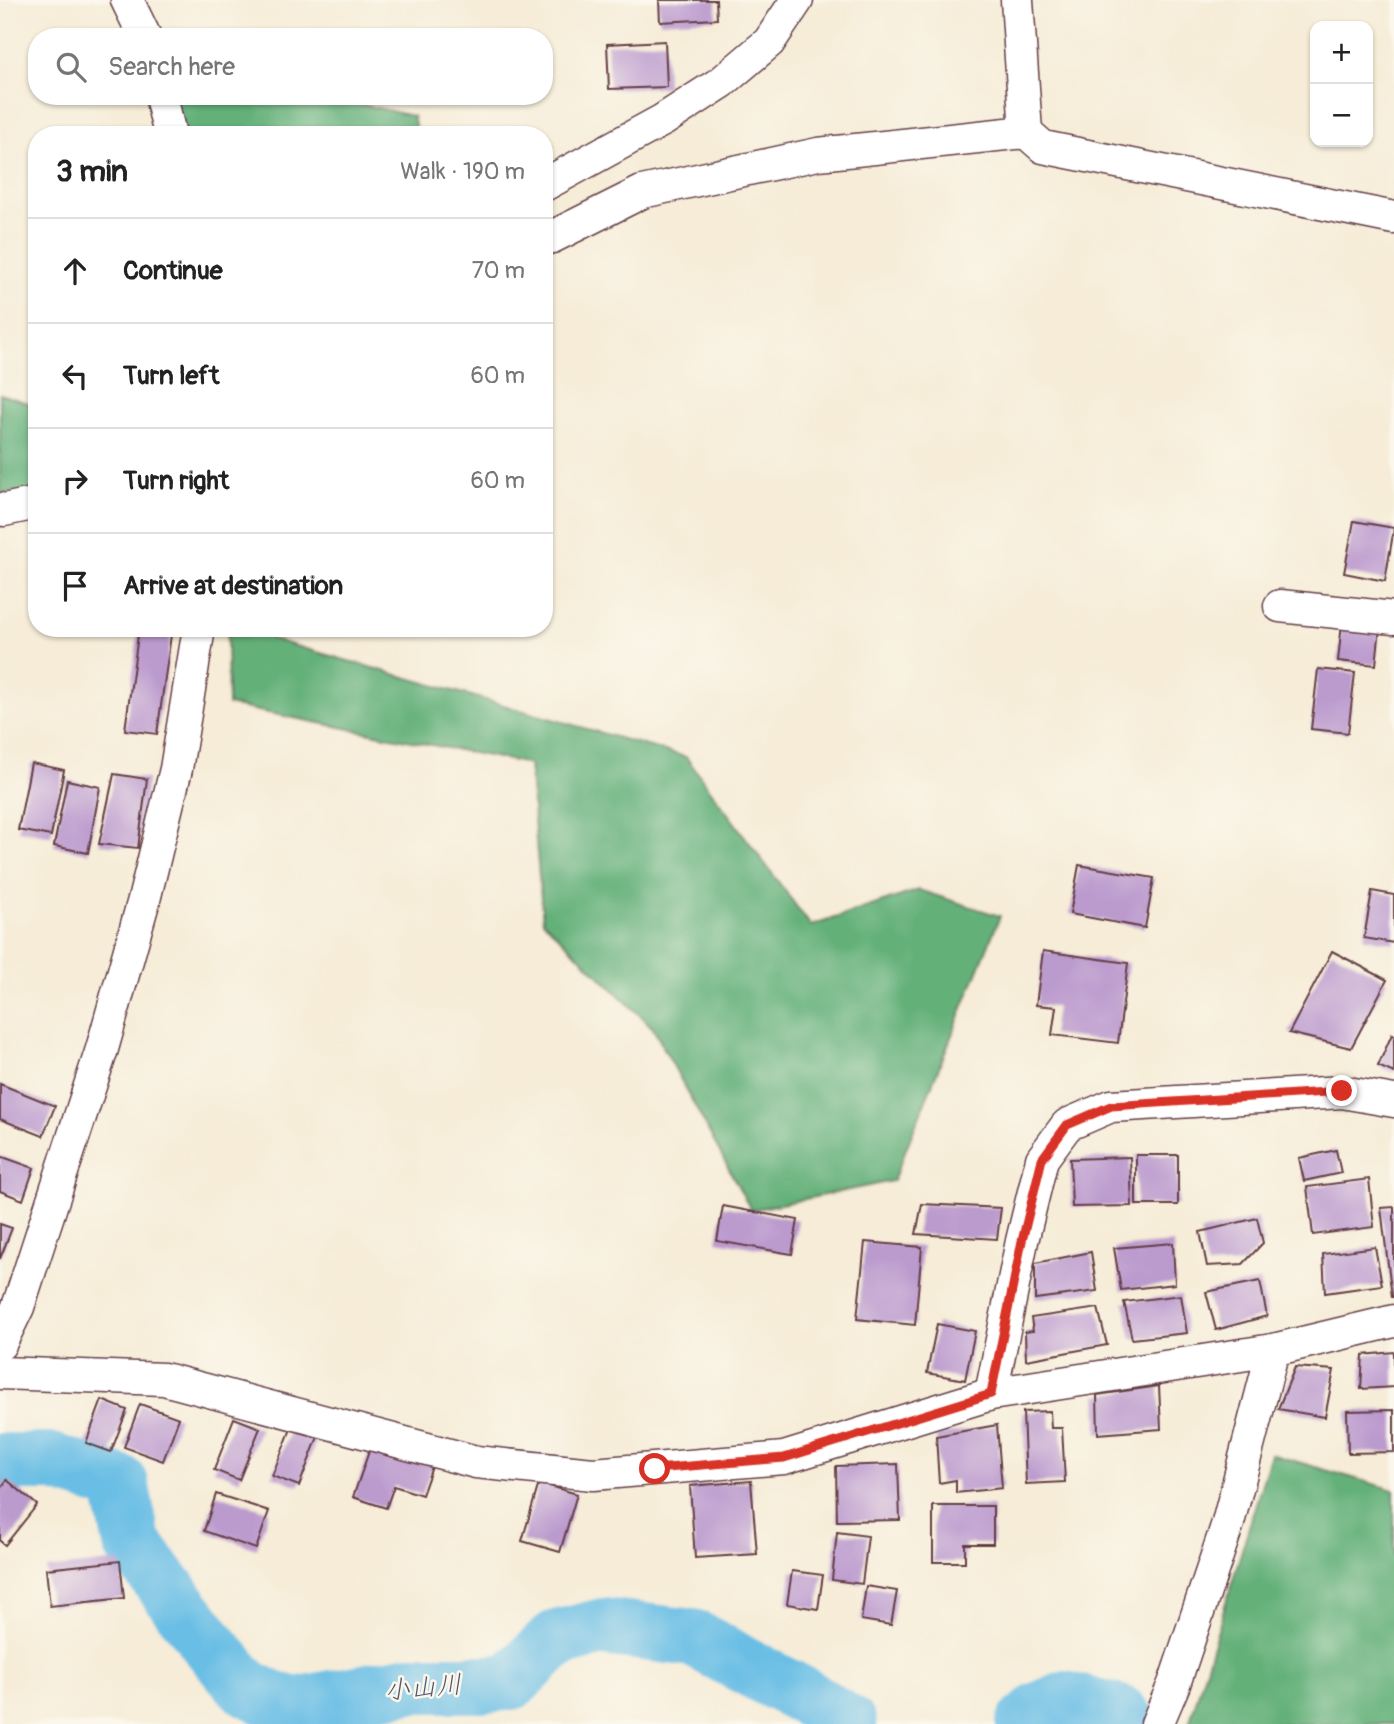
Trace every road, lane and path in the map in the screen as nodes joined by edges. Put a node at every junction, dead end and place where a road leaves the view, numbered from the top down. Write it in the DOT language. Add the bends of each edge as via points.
graph roads {
  1 [pos="127,0"];
  2 [pos="797,0"];
  3 [pos="1017,0"];
  4 [pos="141,28"];
  5 [pos="163,105"];
  6 [pos="168,126"];
  7 [pos="1026,132"];
  8 [pos="553,180"];
  9 [pos="1394,218"];
  10 [pos="553,236"];
  11 [pos="28,505"];
  12 [pos="0,509"];
  13 [pos="1280,606"];
  14 [pos="1394,618"];
  15 [pos="198,637"];
  16 [pos="1394,1101"];
  17 [pos="1394,1321"];
  18 [pos="0,1344"];
  19 [pos="1272,1350"];
  20 [pos="0,1373"];
  21 [pos="991,1394"];
  22 [pos="1160,1717"];
  1 -- 4 [label="street"];
  2 -- 8 [label="street" via="769,42 722,82"];
  3 -- 7 [label="street"];
  5 -- 6 [label="street"];
  7 -- 9 [label="street" via="1043,147"];
  7 -- 10 [label="street" via="818,154 642,192"];
  11 -- 12 [label="street"];
  13 -- 14 [label="street"];
  15 -- 18 [label="street" via="176,769 102,1049 18,1307"];
  16 -- 21 [label="street" via="1342,1091 1111,1106 1067,1125 1042,1159"];
  17 -- 19 [label="street"];
  19 -- 21 [label="street"];
  19 -- 22 [label="street" via="1228,1523"];
  20 -- 21 [label="street" via="164,1379 476,1462 593,1474 784,1458"];
}
